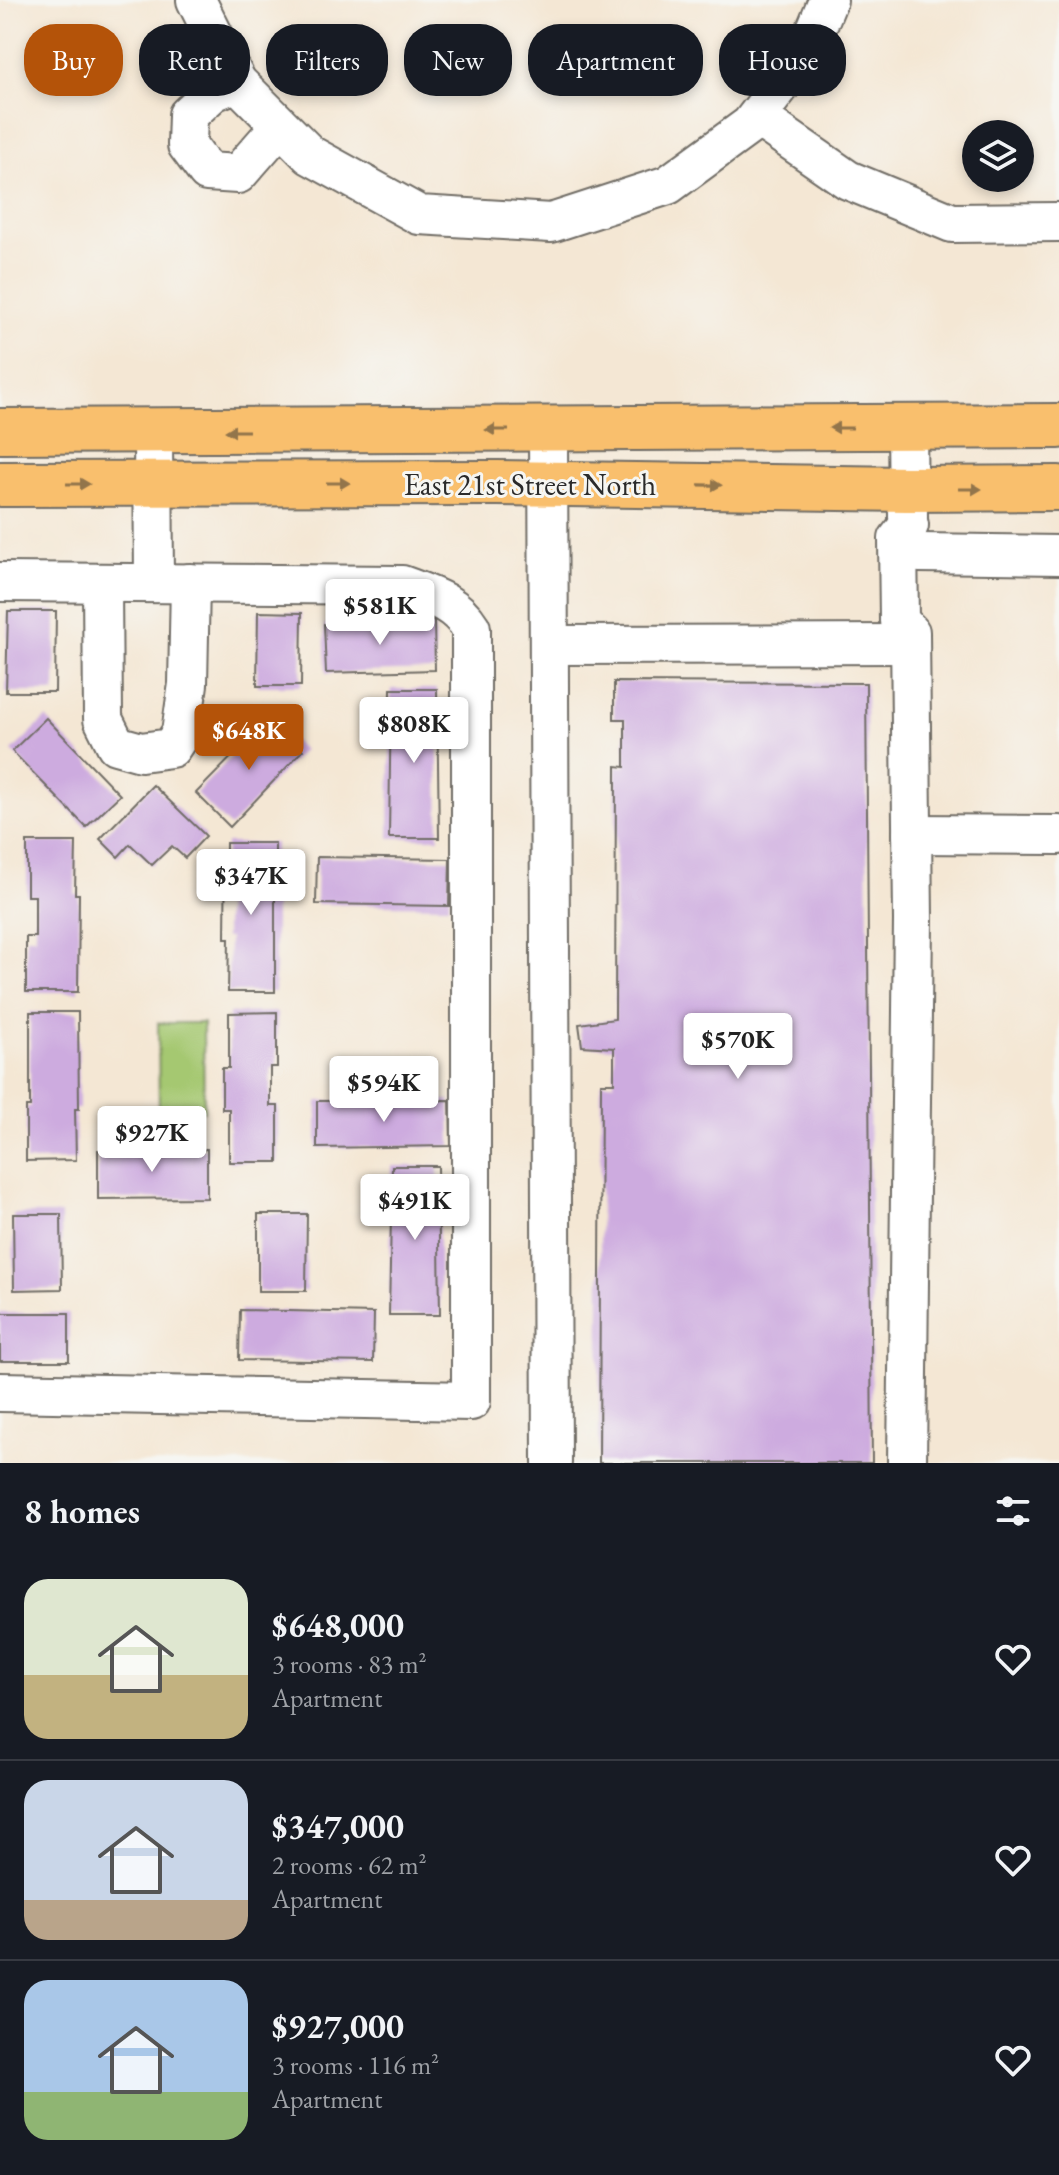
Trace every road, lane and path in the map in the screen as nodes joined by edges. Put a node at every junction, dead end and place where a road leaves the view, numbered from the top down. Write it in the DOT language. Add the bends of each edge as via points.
graph roads {
  1 [pos="196,0"];
  2 [pos="828,0"];
  3 [pos="208,24"];
  4 [pos="250,95"];
  5 [pos="209,96"];
  6 [pos="757,117"];
  7 [pos="280,126"];
  8 [pos="1059,222"];
  9 [pos="1059,426"];
  10 [pos="907,428"];
  11 [pos="548,430"];
  12 [pos="0,431"];
  13 [pos="153,431"];
  14 [pos="0,484"];
  15 [pos="153,484"];
  16 [pos="547,484"];
  17 [pos="1059,488"];
  18 [pos="912,523"];
  19 [pos="1059,555"];
  20 [pos="0,582"];
  21 [pos="102,583"];
  22 [pos="172,583"];
  23 [pos="910,638"];
  24 [pos="550,645"];
  25 [pos="912,834"];
  26 [pos="1059,835"];
  27 [pos="0,1392"];
  28 [pos="552,1463"];
  29 [pos="907,1463"];
  1 -- 3 [label="street"];
  2 -- 6 [label="street" via="807,51"];
  4 -- 7 [label="street"];
  5 -- 7 [label="street" via="188,115 187,145 207,172 238,174"];
  6 -- 7 [label="street" via="668,185 551,223 419,215 310,155"];
  6 -- 8 [label="street" via="848,180 952,223"];
  9 -- 10 [label="main road, East 21st Street North"];
  10 -- 11 [label="main road, East 21st Street North, one-way"];
  10 -- 18 [label="street"];
  11 -- 13 [label="main road, East 21st Street North, one-way"];
  11 -- 16 [label="street"];
  12 -- 13 [label="main road, East 21st Street North"];
  13 -- 15 [label="street"];
  14 -- 15 [label="main road, East 21st Street North, one-way"];
  15 -- 16 [label="main road, East 21st Street North, one-way"];
  15 -- 22 [label="street"];
  16 -- 18 [label="main road, East 21st Street North, one-way"];
  16 -- 24 [label="street"];
  18 -- 17 [label="main road, East 21st Street North, one-way"];
  18 -- 19 [label="street"];
  18 -- 23 [label="street" via="898,539 899,621"];
  20 -- 21 [label="street"];
  21 -- 22 [label="street"];
  21 -- 22 [label="street" via="103,719 116,745 141,752 171,748 181,733 188,684"];
  22 -- 27 [label="street" via="402,585 442,599 462,613 471,628 471,1401"];
  23 -- 24 [label="street"];
  23 -- 25 [label="street"];
  24 -- 28 [label="street"];
  25 -- 26 [label="street"];
  25 -- 29 [label="street"];
}
